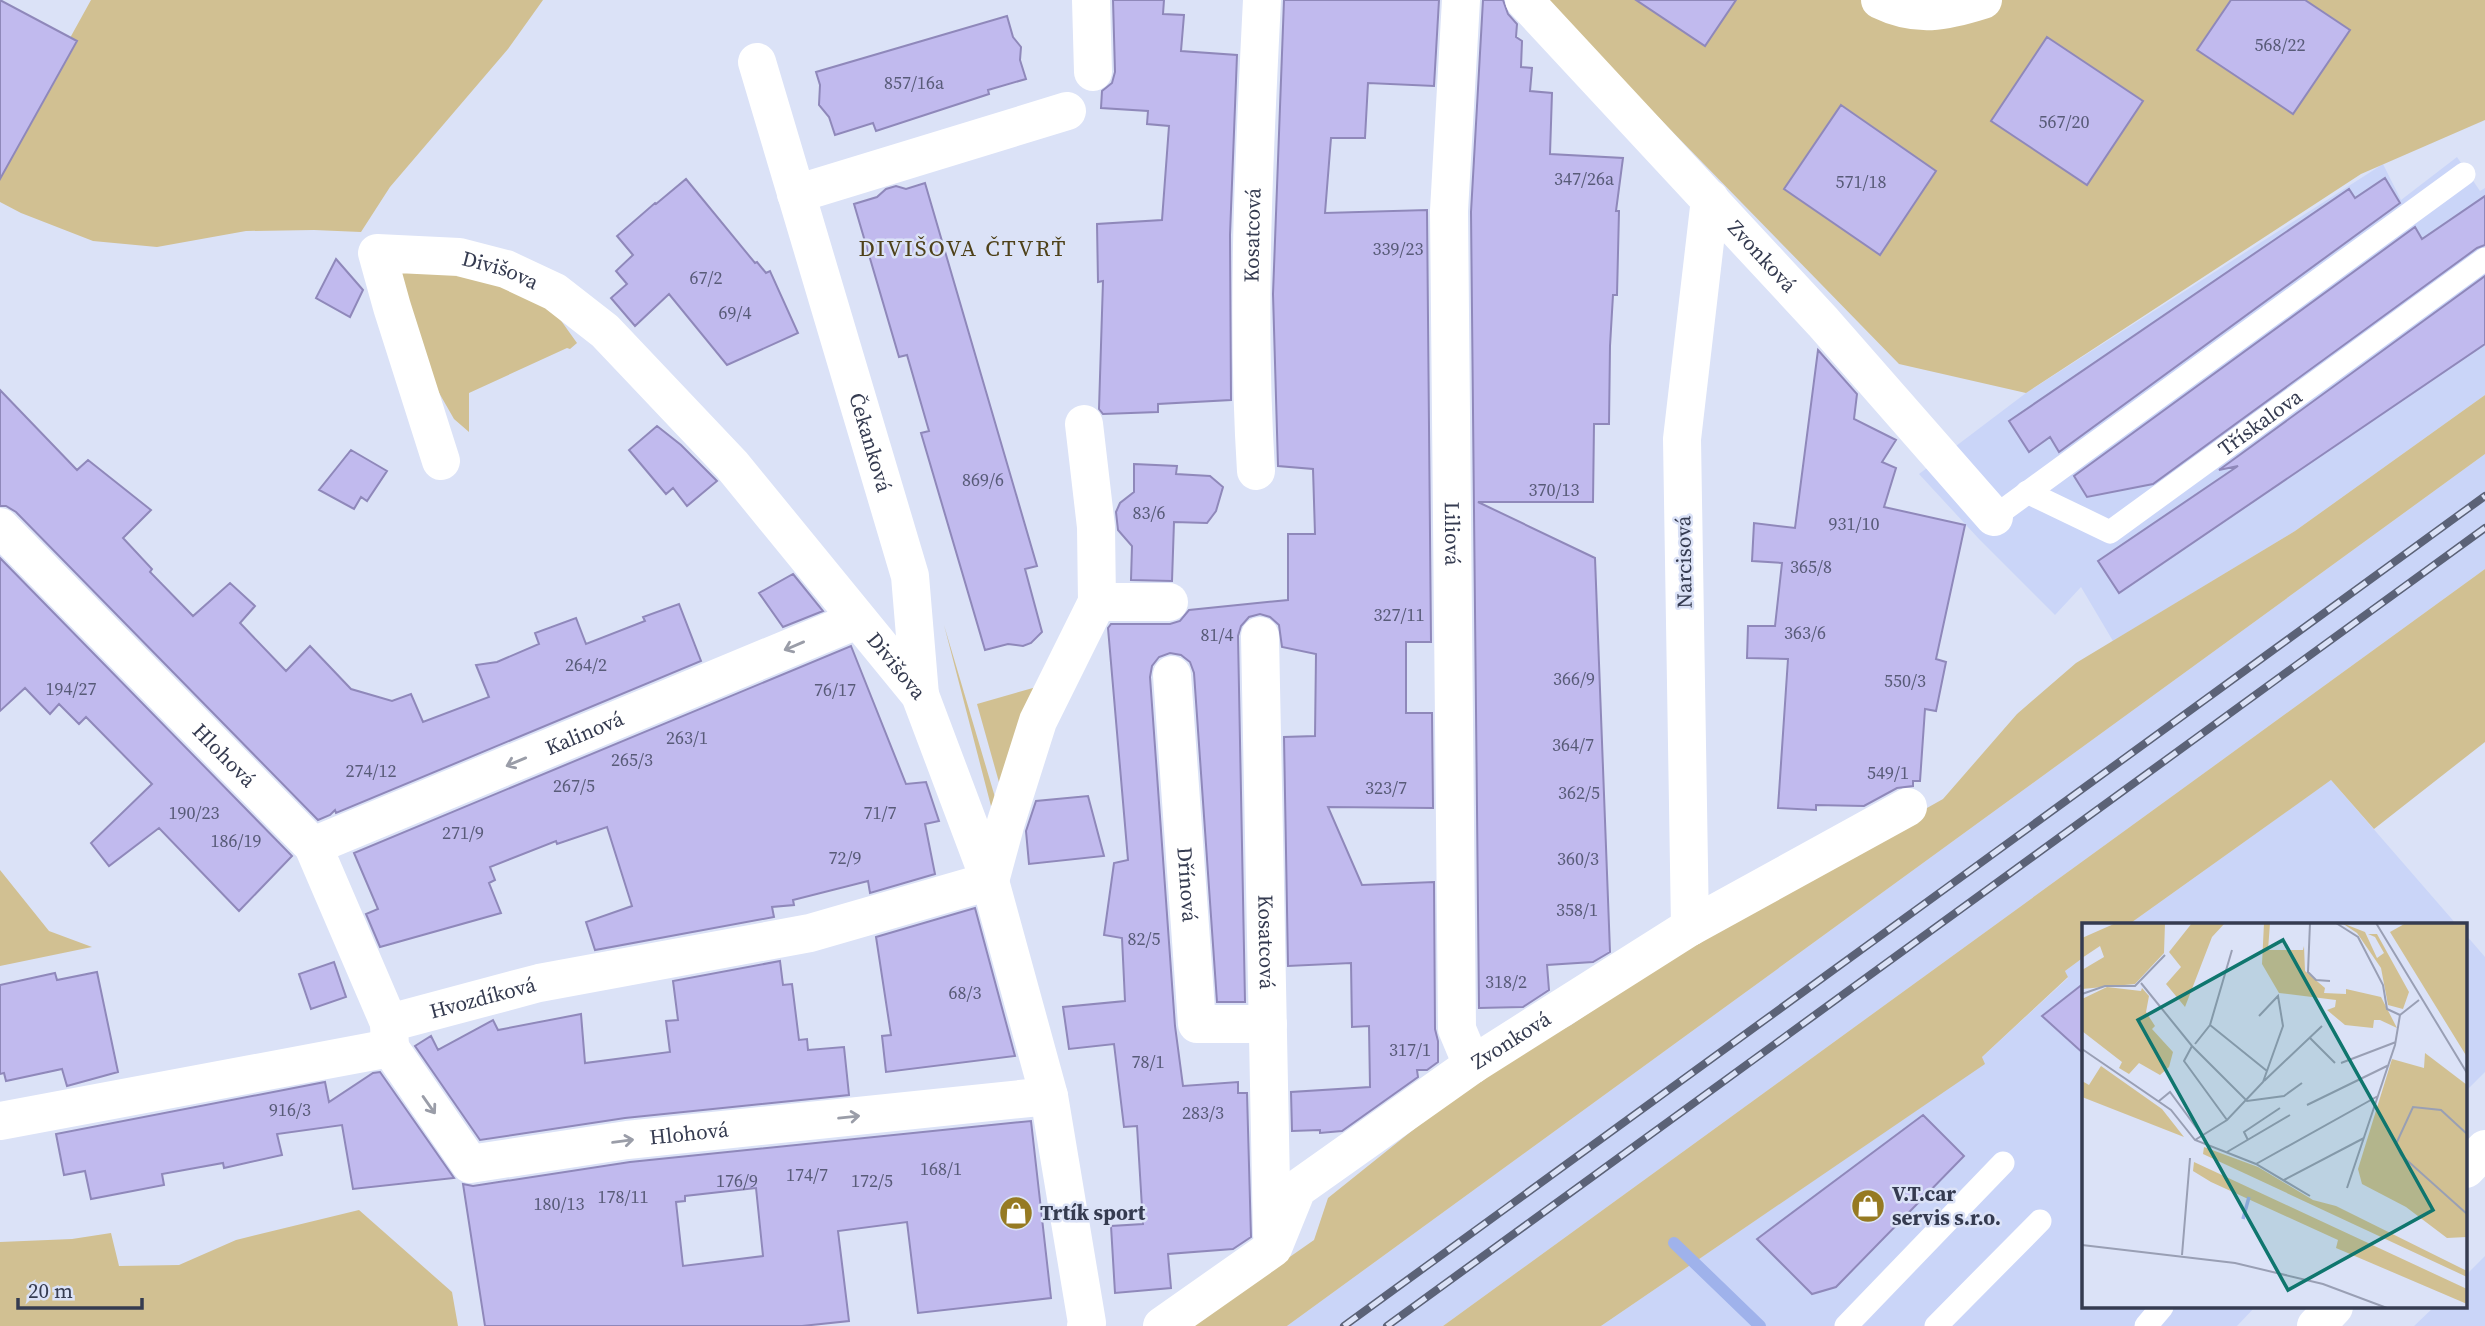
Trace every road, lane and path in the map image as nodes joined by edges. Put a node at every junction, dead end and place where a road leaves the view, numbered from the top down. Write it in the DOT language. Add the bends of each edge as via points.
graph roads {
  1 [pos="1091,0"];
  2 [pos="1262,0"];
  3 [pos="1461,0"];
  4 [pos="1524,0"];
  5 [pos="1880,0"];
  6 [pos="1983,0"];
  7 [pos="757,62"];
  8 [pos="1093,72"];
  9 [pos="1067,111"];
  10 [pos="2464,174"];
  11 [pos="796,194"];
  12 [pos="1710,200"];
  13 [pos="2485,259"];
  14 [pos="1084,424"];
  15 [pos="441,461"];
  16 [pos="1256,471"];
  17 [pos="2027,492"];
  18 [pos="1994,517"];
  19 [pos="0,527"];
  20 [pos="1097,602"];
  21 [pos="1169,602"];
  22 [pos="857,620"];
  23 [pos="1259,636"];
  24 [pos="1172,675"];
  25 [pos="920,695"];
  26 [pos="1908,807"];
  27 [pos="313,846"];
  28 [pos="990,881"];
  29 [pos="1690,927"];
  30 [pos="1268,1024"];
  31 [pos="390,1036"];
  32 [pos="1472,1065"];
  33 [pos="1049,1096"];
  34 [pos="0,1121"];
  35 [pos="2485,1149"];
  36 [pos="2003,1163"];
  37 [pos="2468,1168"];
  38 [pos="2040,1221"];
  39 [pos="1273,1248"];
  40 [pos="2161,1308"];
  41 [pos="2333,1308"];
  42 [pos="1079,1325"];
  43 [pos="1162,1326"];
  44 [pos="1846,1326"];
  45 [pos="1936,1326"];
  46 [pos="2146,1326"];
  47 [pos="2316,1326"];
  1 -- 8 [label="street"];
  2 -- 16 [label="street, Kosatcová" via="1251,234"];
  3 -- 32 [label="street, Liliová" via="1449,211 1457,1028"];
  4 -- 12 [label="street, Zvonková"];
  5 -- 6 [label="street" via="1922,13"];
  7 -- 11 [label="street, Čekanková"];
  9 -- 11 [label="street"];
  10 -- 17 [label="lane"];
  11 -- 25 [label="street, Čekanková" via="910,576"];
  12 -- 18 [label="street, Zvonková"];
  12 -- 29 [label="street, Narcisová" via="1682,439"];
  13 -- 17 [label="lane, Třískalova" via="2110,532"];
  14 -- 20 [label="street" via="1096,527"];
  15 -- 22 [label="street, Divišova" via="377,253 459,257 506,270 555,292 605,331 732,466"];
  17 -- 18 [label="lane"];
  19 -- 27 [label="street, Hlohová"];
  20 -- 21 [label="street"];
  20 -- 28 [label="street" via="1038,720"];
  22 -- 25 [label="street, Divišova"];
  22 -- 27 [label="street, Kalinová, one-way"];
  23 -- 30 [label="street, Kosatcová"];
  24 -- 30 [label="street, Dřínová" via="1197,1024"];
  25 -- 28 [label="street, Divišova"];
  26 -- 29 [label="street, Zvonková"];
  27 -- 31 [label="street, Hlohová"];
  28 -- 31 [label="street, Hvozdíková" via="810,933 539,983"];
  28 -- 33 [label="street, Divišova"];
  29 -- 32 [label="street, Zvonková"];
  30 -- 39 [label="street, Kosatcová"];
  31 -- 33 [label="street, Hlohová, one-way" via="470,1164 627,1140"];
  31 -- 34 [label="street, Hvozdíková"];
  32 -- 39 [label="street, Zvonková" via="1297,1189"];
  33 -- 42 [label="street, Divišova"];
  35 -- 37 [label="street"];
  36 -- 44 [label="lane"];
  38 -- 45 [label="lane"];
  39 -- 43 [label="street"];
  40 -- 46 [label="lane"];
  41 -- 47 [label="street"];
}
